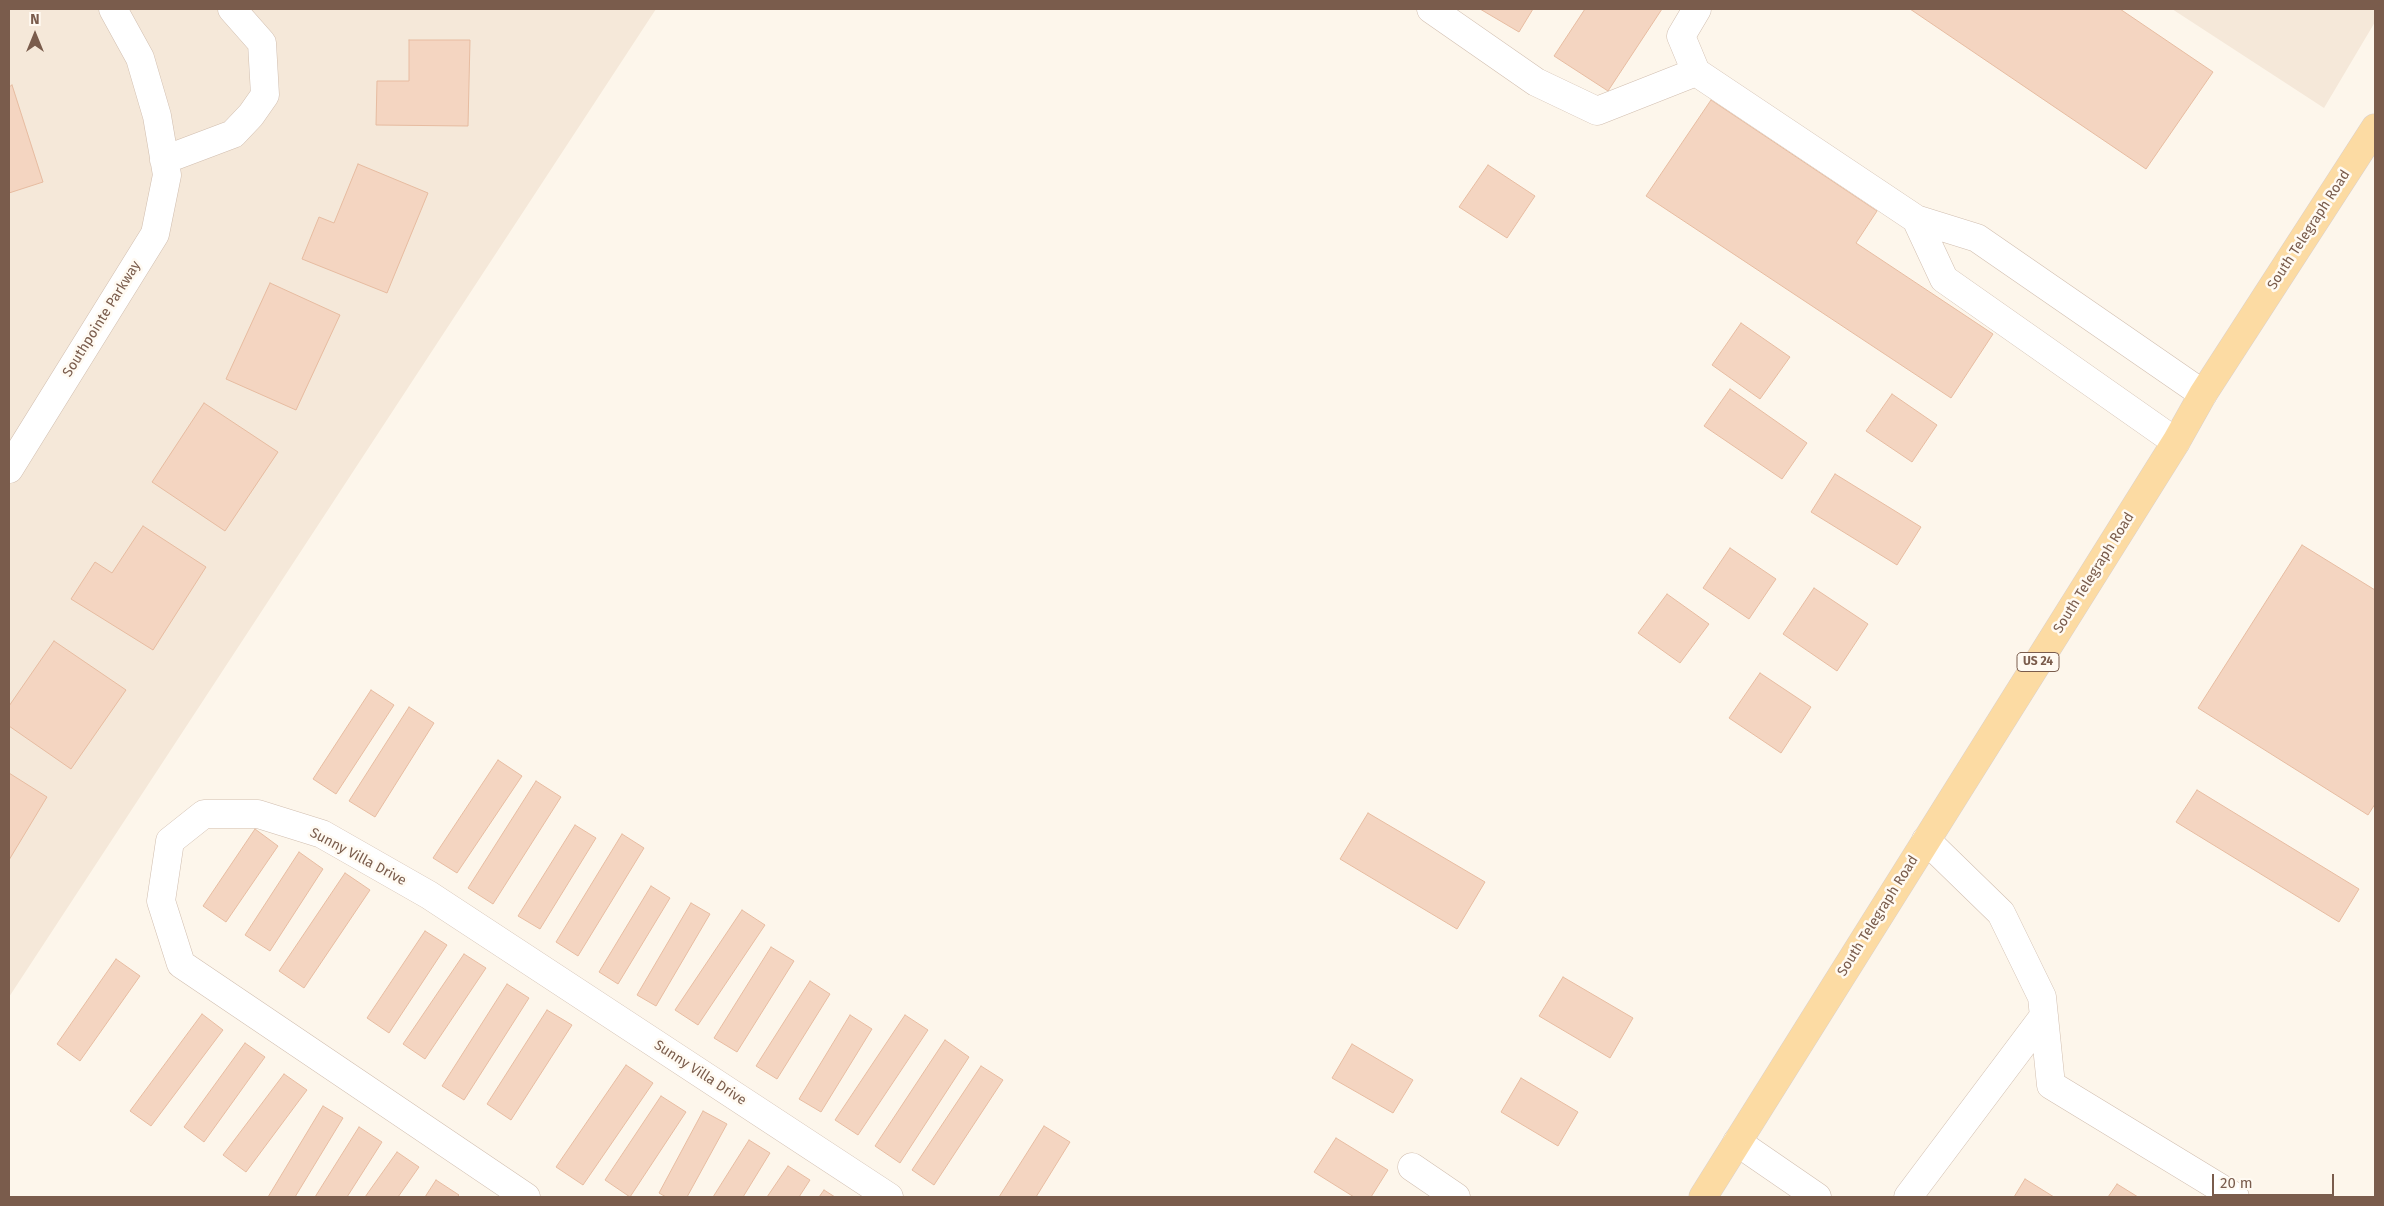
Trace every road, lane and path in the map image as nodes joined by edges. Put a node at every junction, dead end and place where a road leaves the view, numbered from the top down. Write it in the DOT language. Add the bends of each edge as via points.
graph roads {
  1 [pos="113,9"];
  2 [pos="232,9"];
  3 [pos="1431,9"];
  4 [pos="1697,9"];
  5 [pos="1696,72"];
  6 [pos="2375,128"];
  7 [pos="164,160"];
  8 [pos="1916,219"];
  9 [pos="2203,394"];
  10 [pos="2176,442"];
  11 [pos="9,469"];
  12 [pos="1926,840"];
  13 [pos="2044,1016"];
  14 [pos="1737,1142"];
  15 [pos="1412,1168"];
  16 [pos="526,1197"];
  17 [pos="889,1197"];
  18 [pos="1456,1197"];
  19 [pos="1702,1197"];
  20 [pos="1817,1197"];
  21 [pos="1908,1197"];
  22 [pos="2235,1197"];
  1 -- 7 [label="street, Southpointe Parkway" via="140,58 157,116"];
  2 -- 7 [label="street" via="262,43 265,95 234,134"];
  3 -- 5 [label="street" via="1536,82 1597,110"];
  4 -- 5 [label="street" via="1681,36"];
  5 -- 8 [label="street"];
  6 -- 9 [label="main road, South Telegraph Road / US 24"];
  7 -- 11 [label="street, Southpointe Parkway" via="167,174 155,234"];
  8 -- 9 [label="street" via="1978,238"];
  8 -- 10 [label="street" via="1944,279"];
  9 -- 10 [label="main road, South Telegraph Road / US 24"];
  10 -- 12 [label="main road, South Telegraph Road / US 24"];
  12 -- 13 [label="street" via="2001,913 2042,997"];
  12 -- 14 [label="main road, South Telegraph Road / US 24"];
  13 -- 21 [label="street"];
  13 -- 22 [label="street" via="2051,1085"];
  14 -- 19 [label="main road, South Telegraph Road / US 24"];
  14 -- 20 [label="street"];
  15 -- 18 [label="street"];
  16 -- 17 [label="street, Sunny Villa Drive" via="181,964 161,901 170,842 204,814 258,814 322,834 429,895"];
}
